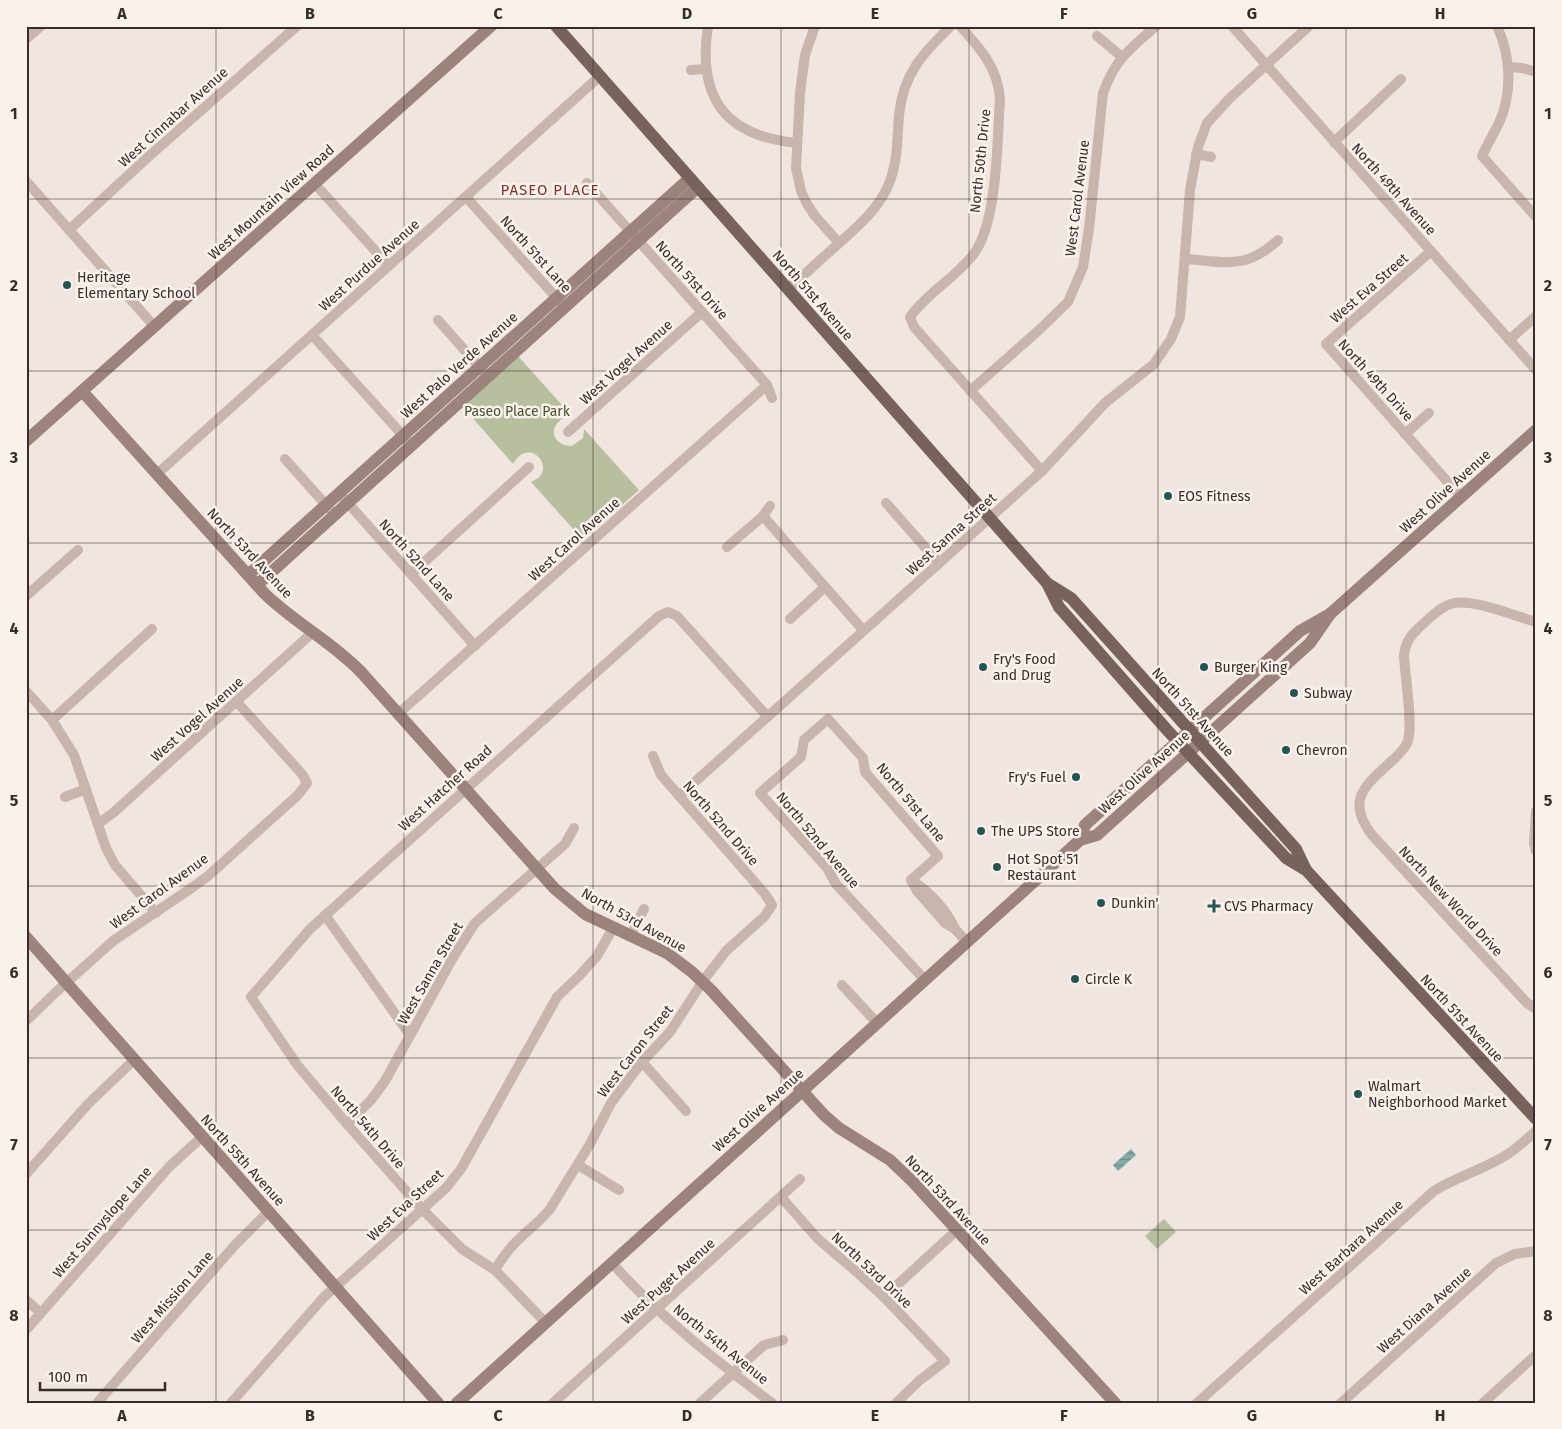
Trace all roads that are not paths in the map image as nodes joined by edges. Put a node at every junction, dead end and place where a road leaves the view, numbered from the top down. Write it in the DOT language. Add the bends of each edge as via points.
graph roads {
  1 [pos="41,26"];
  2 [pos="297,26"];
  3 [pos="491,26"];
  4 [pos="556,26"];
  5 [pos="708,26"];
  6 [pos="815,26"];
  7 [pos="951,26"];
  8 [pos="960,26"];
  9 [pos="1156,26"];
  10 [pos="1232,26"];
  11 [pos="1309,26"];
  12 [pos="1497,26"];
  13 [pos="28,33"];
  14 [pos="1097,36"];
  15 [pos="1121,56"];
  16 [pos="1266,64"];
  17 [pos="1508,66"];
  18 [pos="706,69"];
  19 [pos="691,70"];
  20 [pos="1536,72"];
  21 [pos="600,76"];
  22 [pos="1401,79"];
  23 [pos="1334,142"];
  24 [pos="798,143"];
  25 [pos="1196,154"];
  26 [pos="1211,157"];
  27 [pos="26,181"];
  28 [pos="694,183"];
  29 [pos="315,184"];
  30 [pos="587,184"];
  31 [pos="466,197"];
  32 [pos="1536,217"];
  33 [pos="69,230"];
  34 [pos="634,237"];
  35 [pos="1278,240"];
  36 [pos="839,244"];
  37 [pos="1431,252"];
  38 [pos="1186,259"];
  39 [pos="388,266"];
  40 [pos="788,289"];
  41 [pos="561,303"];
  42 [pos="702,312"];
  43 [pos="1536,316"];
  44 [pos="438,320"];
  45 [pos="154,326"];
  46 [pos="312,335"];
  47 [pos="1509,340"];
  48 [pos="1326,344"];
  49 [pos="479,367"];
  50 [pos="1536,370"];
  51 [pos="488,377"];
  52 [pos="767,385"];
  53 [pos="82,390"];
  54 [pos="970,391"];
  55 [pos="772,398"];
  56 [pos="1429,413"];
  57 [pos="1536,430"];
  58 [pos="568,432"];
  59 [pos="1406,434"];
  60 [pos="402,436"];
  61 [pos="26,441"];
  62 [pos="412,446"];
  63 [pos="285,460"];
  64 [pos="529,467"];
  65 [pos="1042,471"];
  66 [pos="157,474"];
  67 [pos="339,493"];
  68 [pos="1461,497"];
  69 [pos="348,503"];
  70 [pos="886,504"];
  71 [pos="326,505"];
  72 [pos="770,506"];
  73 [pos="335,515"];
  74 [pos="763,516"];
  75 [pos="990,518"];
  76 [pos="727,546"];
  77 [pos="78,550"];
  78 [pos="939,564"];
  79 [pos="411,574"];
  80 [pos="248,575"];
  81 [pos="1047,583"];
  82 [pos="257,585"];
  83 [pos="825,587"];
  84 [pos="26,596"];
  85 [pos="1330,614"];
  86 [pos="790,619"];
  87 [pos="1536,622"];
  88 [pos="152,629"];
  89 [pos="863,630"];
  90 [pos="313,632"];
  91 [pos="475,646"];
  92 [pos="26,691"];
  93 [pos="236,701"];
  94 [pos="400,713"];
  95 [pos="767,716"];
  96 [pos="828,719"];
  97 [pos="52,720"];
  98 [pos="1190,730"];
  99 [pos="1178,741"];
  100 [pos="1200,742"];
  101 [pos="1188,753"];
  102 [pos="653,756"];
  103 [pos="466,788"];
  104 [pos="86,789"];
  105 [pos="679,796"];
  106 [pos="65,797"];
  107 [pos="1535,813"];
  108 [pos="98,824"];
  109 [pos="574,828"];
  110 [pos="1080,840"];
  111 [pos="1536,851"];
  112 [pos="537,869"];
  113 [pos="1306,870"];
  114 [pos="772,905"];
  115 [pos="644,909"];
  116 [pos="156,913"];
  117 [pos="325,915"];
  118 [pos="613,928"];
  119 [pos="631,935"];
  120 [pos="26,937"];
  121 [pos="967,942"];
  122 [pos="925,980"];
  123 [pos="67,982"];
  124 [pos="703,982"];
  125 [pos="842,985"];
  126 [pos="251,997"];
  127 [pos="1536,1009"];
  128 [pos="26,1021"];
  129 [pos="878,1023"];
  130 [pos="410,1035"];
  131 [pos="134,1060"];
  132 [pos="642,1062"];
  133 [pos="803,1092"];
  134 [pos="686,1111"];
  135 [pos="1536,1119"];
  136 [pos="347,1124"];
  137 [pos="1536,1131"];
  138 [pos="202,1136"];
  139 [pos="578,1165"];
  140 [pos="26,1174"];
  141 [pos="800,1179"];
  142 [pos="619,1190"];
  143 [pos="781,1196"];
  144 [pos="423,1210"];
  145 [pos="269,1211"];
  146 [pos="956,1231"];
  147 [pos="1534,1251"];
  148 [pos="612,1263"];
  149 [pos="495,1270"];
  150 [pos="336,1287"];
  151 [pos="884,1298"];
  152 [pos="26,1300"];
  153 [pos="656,1310"];
  154 [pos="41,1313"];
  155 [pos="545,1322"];
  156 [pos="26,1330"];
  157 [pos="783,1340"];
  158 [pos="1536,1355"];
  159 [pos="732,1373"];
  160 [pos="97,1403"];
  161 [pos="231,1403"];
  162 [pos="438,1403"];
  163 [pos="457,1403"];
  164 [pos="553,1403"];
  165 [pos="700,1403"];
  166 [pos="772,1403"];
  167 [pos="896,1403"];
  168 [pos="1115,1403"];
  169 [pos="1197,1403"];
  170 [pos="1341,1403"];
  171 [pos="1483,1403"];
  1 -- 13 [label="street"];
  2 -- 33 [label="street, West Cinnabar Avenue"];
  3 -- 29 [label="street, West Mountain View Road"];
  4 -- 21 [label="main road, North 51st Avenue"];
  5 -- 18 [label="street"];
  6 -- 24 [label="street" via="805,55"];
  7 -- 36 [label="street" via="926,50 907,81 902,96 894,170 882,199"];
  8 -- 54 [label="street, North 50th Drive" via="987,58 999,86 990,211 986,231 973,254 910,317 914,327"];
  9 -- 15 [label="street, West Carol Avenue"];
  10 -- 16 [label="street, North 49th Avenue"];
  11 -- 16 [label="street"];
  12 -- 17 [label="street"];
  14 -- 15 [label="street"];
  15 -- 54 [label="street, West Carol Avenue" via="1103,93 1083,267 1068,302"];
  16 -- 23 [label="street, North 49th Avenue"];
  16 -- 25 [label="street" via="1207,123"];
  17 -- 20 [label="street"];
  17 -- 32 [label="street" via="1508,91 1502,116 1482,156"];
  18 -- 19 [label="street"];
  18 -- 24 [label="street" via="717,103 733,122 764,138"];
  21 -- 28 [label="main road, North 51st Avenue"];
  21 -- 31 [label="street, West Purdue Avenue"];
  22 -- 23 [label="street"];
  23 -- 37 [label="street, North 49th Avenue"];
  24 -- 36 [label="street" via="796,168 801,191 815,216"];
  25 -- 26 [label="street"];
  25 -- 38 [label="street" via="1190,190"];
  27 -- 33 [label="street"];
  28 -- 34 [label="street, West Palo Verde Avenue"];
  28 -- 40 [label="main road, North 51st Avenue"];
  29 -- 39 [label="street"];
  29 -- 45 [label="street, West Mountain View Road"];
  30 -- 34 [label="street, North 51st Drive"];
  31 -- 39 [label="street, West Purdue Avenue"];
  31 -- 41 [label="street, North 51st Lane"];
  33 -- 45 [label="street"];
  34 -- 41 [label="street, West Palo Verde Avenue"];
  34 -- 42 [label="street, North 51st Drive"];
  35 -- 38 [label="street" via="1261,254 1234,263"];
  36 -- 40 [label="street"];
  37 -- 47 [label="street, North 49th Avenue"];
  37 -- 48 [label="street, West Eva Street"];
  38 -- 65 [label="street, West Sanna Street" via="1180,317 1171,339 1154,364 1105,403"];
  39 -- 46 [label="street, West Purdue Avenue"];
  40 -- 75 [label="main road, North 51st Avenue"];
  41 -- 49 [label="street, West Palo Verde Avenue"];
  41 -- 51 [label="street, West Palo Verde Avenue"];
  42 -- 52 [label="street, North 51st Drive"];
  42 -- 58 [label="street, West Vogel Avenue"];
  43 -- 47 [label="street"];
  44 -- 49 [label="street"];
  45 -- 53 [label="street, West Mountain View Road"];
  46 -- 60 [label="street"];
  46 -- 66 [label="street, West Purdue Avenue"];
  47 -- 50 [label="street, North 49th Avenue"];
  48 -- 59 [label="street, North 49th Drive"];
  49 -- 51 [label="street"];
  49 -- 60 [label="street, West Palo Verde Avenue"];
  51 -- 62 [label="street, West Palo Verde Avenue"];
  52 -- 55 [label="street, North 51st Drive"];
  52 -- 91 [label="street, West Carol Avenue"];
  53 -- 61 [label="street, West Mountain View Road"];
  53 -- 66 [label="street, North 53rd Avenue"];
  54 -- 65 [label="street, North 50th Drive"];
  56 -- 59 [label="street, North 49th Drive"];
  57 -- 68 [label="street, West Olive Avenue"];
  59 -- 68 [label="street, North 49th Drive"];
  60 -- 62 [label="street"];
  60 -- 67 [label="street, West Palo Verde Avenue"];
  62 -- 69 [label="street, West Palo Verde Avenue"];
  63 -- 71 [label="street"];
  64 -- 79 [label="street"];
  65 -- 75 [label="street, West Sanna Street"];
  66 -- 80 [label="street, North 53rd Avenue"];
  67 -- 69 [label="street, North 52nd Lane"];
  67 -- 71 [label="street, West Palo Verde Avenue"];
  68 -- 85 [label="street, West Olive Avenue"];
  69 -- 73 [label="street, West Palo Verde Avenue"];
  69 -- 79 [label="street, North 52nd Lane"];
  70 -- 78 [label="street"];
  71 -- 73 [label="street"];
  71 -- 80 [label="street, West Palo Verde Avenue"];
  72 -- 74 [label="street"];
  73 -- 82 [label="street, West Palo Verde Avenue"];
  74 -- 76 [label="street"];
  74 -- 83 [label="street"];
  75 -- 78 [label="street, West Sanna Street"];
  75 -- 81 [label="main road, North 51st Avenue"];
  77 -- 84 [label="street"];
  78 -- 89 [label="street, West Sanna Street"];
  79 -- 91 [label="street, North 52nd Lane"];
  80 -- 82 [label="street, North 53rd Avenue"];
  81 -- 98 [label="main road, North 51st Avenue" via="1071,598"];
  81 -- 99 [label="main road, North 51st Avenue" via="1059,607"];
  82 -- 90 [label="street, North 53rd Avenue" via="280,608"];
  83 -- 86 [label="street"];
  83 -- 89 [label="street"];
  85 -- 98 [label="street, West Olive Avenue" via="1300,631"];
  85 -- 100 [label="street, West Olive Avenue" via="1310,643"];
  87 -- 127 [label="street, North New World Drive" via="1470,602 1454,603 1441,608 1410,636 1404,646 1408,739 1404,749 1367,784 1359,804 1363,823 1372,835"];
  88 -- 97 [label="street"];
  89 -- 95 [label="street, West Sanna Street"];
  90 -- 93 [label="street, West Vogel Avenue"];
  90 -- 94 [label="street, North 53rd Avenue" via="346,656"];
  91 -- 94 [label="street, West Carol Avenue"];
  92 -- 97 [label="street"];
  93 -- 108 [label="street, West Vogel Avenue"];
  93 -- 116 [label="street, West Carol Avenue" via="307,783 298,796 208,876"];
  94 -- 103 [label="street, North 53rd Avenue"];
  95 -- 103 [label="street, West Hatcher Road" via="677,616 668,612 659,616"];
  95 -- 105 [label="street, West Sanna Street"];
  96 -- 121 [label="street, North 51st Lane" via="863,758 866,772 938,856 911,880 945,923"];
  96 -- 122 [label="street, North 52nd Avenue" via="804,740 801,757 760,793 827,868 843,891"];
  97 -- 104 [label="street" via="74,755"];
  98 -- 99 [label="street, West Olive Avenue"];
  98 -- 100 [label="main road, North 51st Avenue"];
  99 -- 101 [label="main road, North 51st Avenue"];
  99 -- 110 [label="street, West Olive Avenue" via="1086,825"];
  100 -- 101 [label="street, West Olive Avenue"];
  100 -- 113 [label="main road, North 51st Avenue" via="1296,849"];
  101 -- 110 [label="street, West Olive Avenue" via="1097,835"];
  101 -- 113 [label="main road, North 51st Avenue" via="1286,858"];
  102 -- 105 [label="street, North 52nd Drive" via="661,775"];
  103 -- 112 [label="street, North 53rd Avenue"];
  103 -- 117 [label="street, West Hatcher Road"];
  104 -- 106 [label="street"];
  104 -- 108 [label="street"];
  105 -- 114 [label="street, North 52nd Drive"];
  107 -- 111 [label="street"];
  108 -- 116 [label="street" via="115,865"];
  109 -- 112 [label="street, West Sanna Street" via="566,844"];
  110 -- 121 [label="street, West Olive Avenue"];
  112 -- 118 [label="street, North 53rd Avenue" via="580,909"];
  112 -- 130 [label="street, West Sanna Street" via="475,924 465,937"];
  113 -- 135 [label="main road, North 51st Avenue"];
  114 -- 124 [label="street, West Caron Street" via="726,951"];
  115 -- 119 [label="street"];
  116 -- 123 [label="street, West Carol Avenue" via="113,941"];
  117 -- 126 [label="street, West Hatcher Road" via="290,950"];
  117 -- 130 [label="street"];
  118 -- 119 [label="street, North 53rd Avenue"];
  118 -- 144 [label="street, West Eva Street" via="597,956 557,997 461,1169"];
  119 -- 124 [label="street, North 53rd Avenue" via="667,953"];
  120 -- 123 [label="street, North 55th Avenue"];
  121 -- 122 [label="street, West Olive Avenue"];
  122 -- 129 [label="street, West Olive Avenue"];
  123 -- 128 [label="street, West Carol Avenue"];
  123 -- 131 [label="street, North 55th Avenue"];
  124 -- 132 [label="street, West Caron Street" via="670,1032"];
  124 -- 133 [label="street, North 53rd Avenue"];
  125 -- 129 [label="street"];
  126 -- 136 [label="street, North 54th Drive" via="298,1066"];
  129 -- 133 [label="street, West Olive Avenue"];
  130 -- 136 [label="street, West Sanna Street" via="372,1100"];
  131 -- 138 [label="street, North 55th Avenue"];
  131 -- 140 [label="street" via="88,1104"];
  132 -- 134 [label="street"];
  132 -- 139 [label="street, West Caron Street" via="611,1103"];
  133 -- 146 [label="street, North 53rd Avenue" via="839,1128 890,1160"];
  133 -- 148 [label="street, West Olive Avenue"];
  136 -- 144 [label="street, North 54th Drive"];
  137 -- 169 [label="street, West Barbara Avenue" via="1509,1153 1452,1179 1434,1191"];
  138 -- 145 [label="street, North 55th Avenue"];
  138 -- 154 [label="street, West Sunnyslope Lane" via="169,1167"];
  139 -- 142 [label="street"];
  139 -- 149 [label="street, West Caron Street" via="550,1209 504,1255"];
  141 -- 143 [label="street, West Puget Avenue"];
  143 -- 151 [label="street, North 53rd Drive" via="818,1239"];
  143 -- 153 [label="street, West Puget Avenue"];
  144 -- 149 [label="street, North 54th Drive" via="462,1249"];
  144 -- 150 [label="street, West Eva Street"];
  145 -- 150 [label="street, North 55th Avenue"];
  145 -- 160 [label="street, West Mission Lane" via="240,1239"];
  146 -- 151 [label="street"];
  146 -- 168 [label="street, North 53rd Avenue"];
  147 -- 170 [label="street, West Diana Avenue" via="1515,1254 1496,1263"];
  148 -- 153 [label="street, North 54th Avenue"];
  148 -- 155 [label="street, West Olive Avenue"];
  149 -- 155 [label="street, North 54th Drive"];
  150 -- 161 [label="street, West Eva Street" via="311,1310"];
  150 -- 162 [label="street, North 55th Avenue"];
  151 -- 167 [label="street, North 53rd Drive" via="945,1361"];
  152 -- 154 [label="street"];
  153 -- 159 [label="street, North 54th Avenue"];
  153 -- 164 [label="street, West Puget Avenue"];
  154 -- 156 [label="street, West Sunnyslope Lane"];
  155 -- 163 [label="street, West Olive Avenue"];
  157 -- 159 [label="street" via="764,1345"];
  158 -- 171 [label="street"];
  159 -- 165 [label="street"];
  159 -- 166 [label="street, North 54th Avenue"];
}
